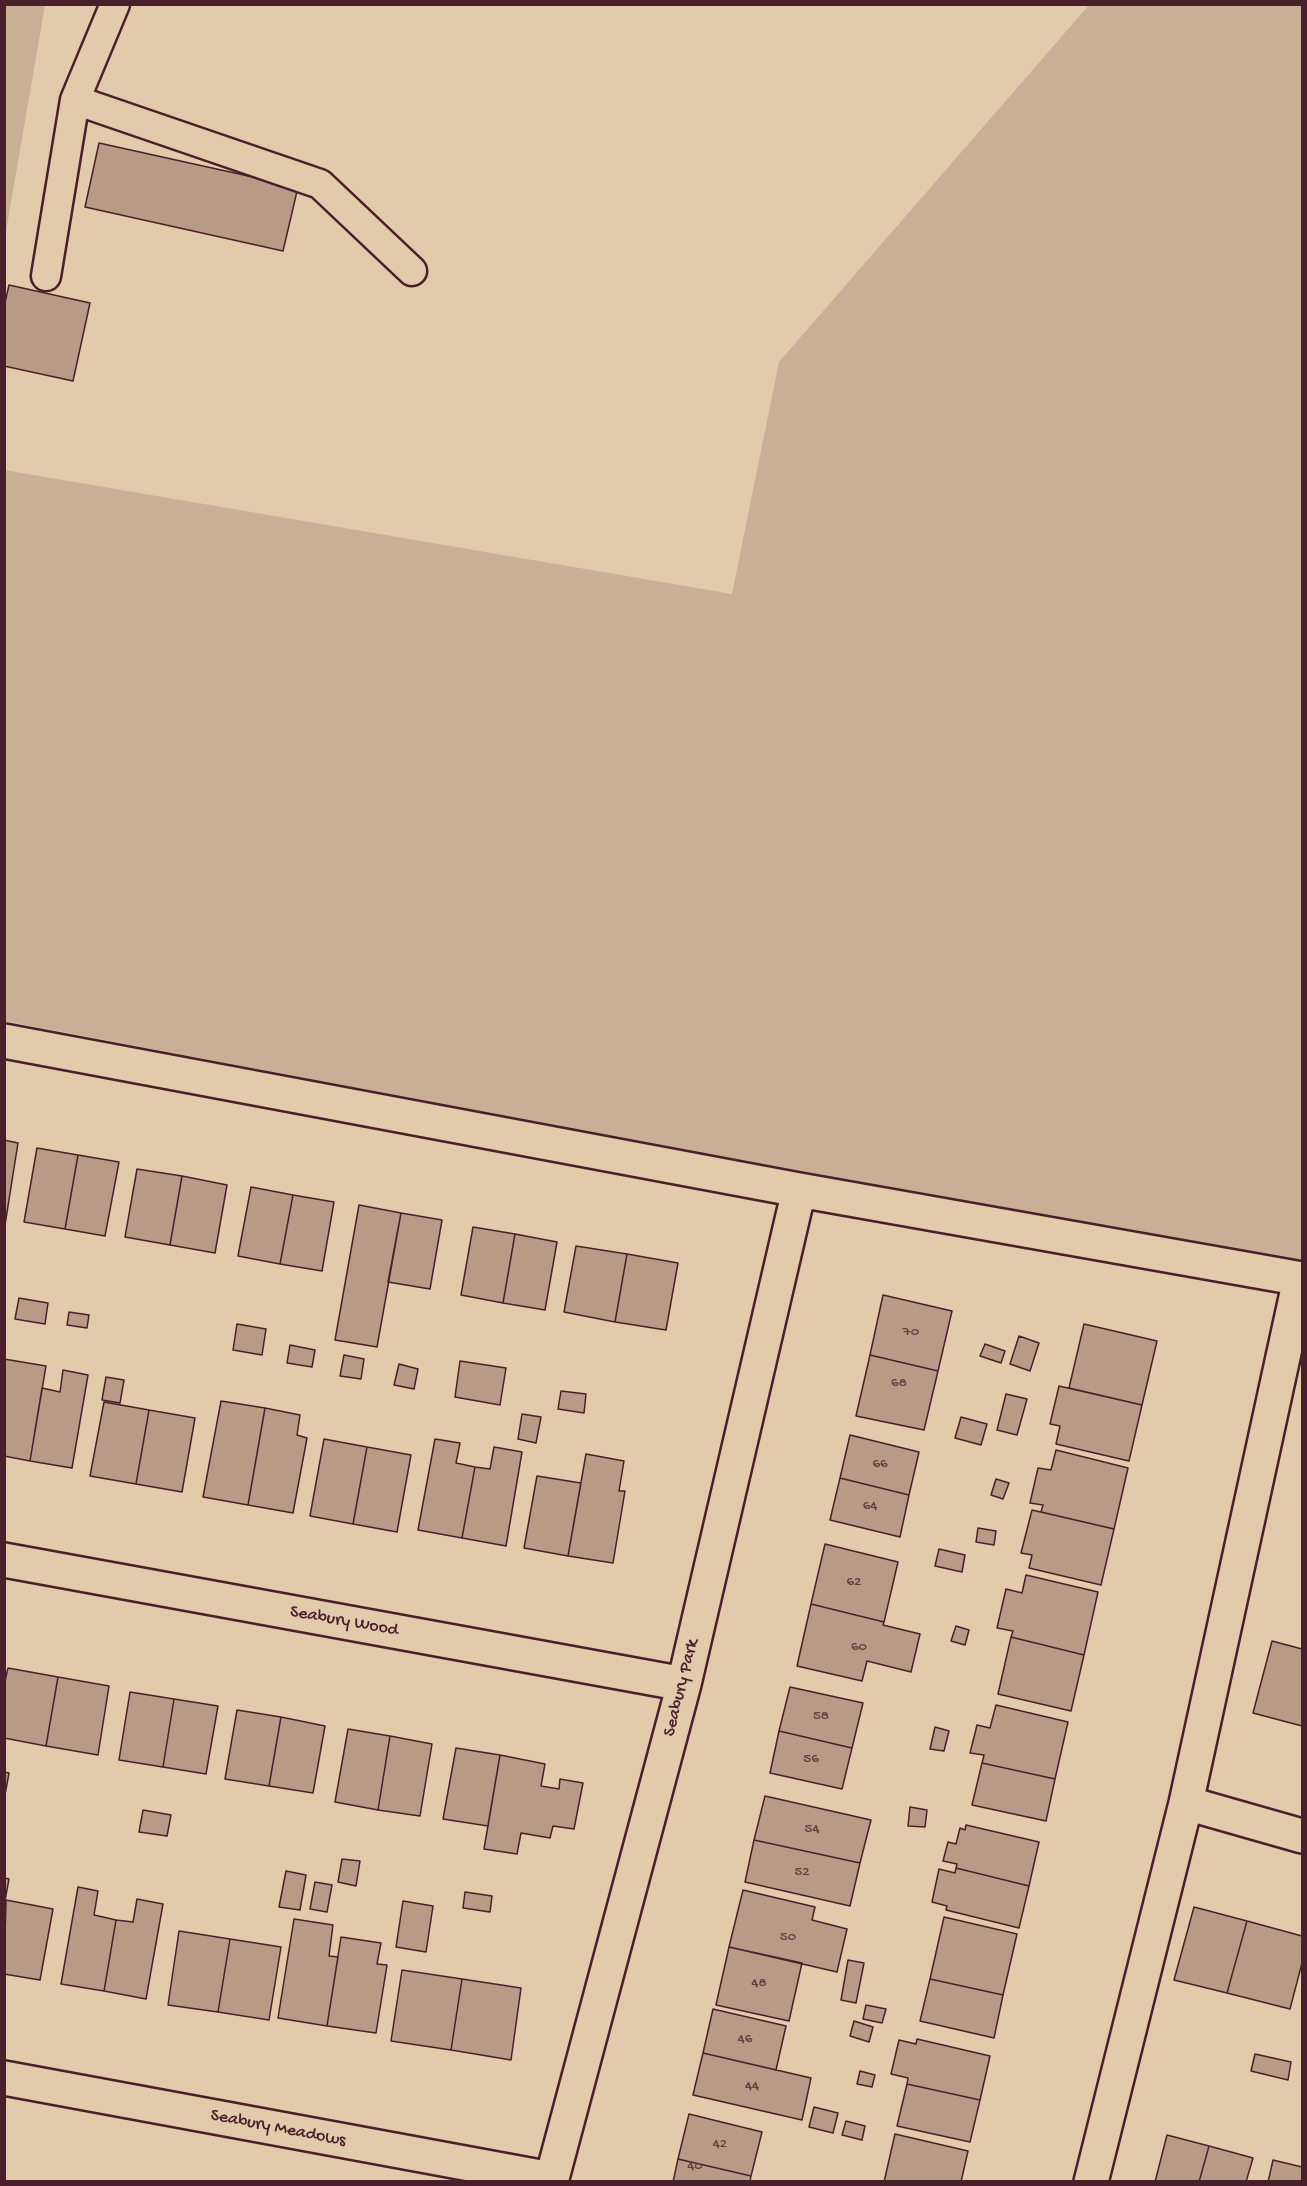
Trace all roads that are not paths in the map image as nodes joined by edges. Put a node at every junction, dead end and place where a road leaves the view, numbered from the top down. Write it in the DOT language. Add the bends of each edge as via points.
graph roads {
  1 [pos="115,4"];
  2 [pos="75,100"];
  3 [pos="412,271"];
  4 [pos="46,276"];
  5 [pos="4,1041"];
  6 [pos="799,1190"];
  7 [pos="1301,1279"];
  8 [pos="4,1560"];
  9 [pos="684,1684"];
  10 [pos="1186,1803"];
  11 [pos="1302,1836"];
  12 [pos="4,2078"];
  13 [pos="551,2180"];
  14 [pos="1091,2181"];
  1 -- 2 [label="lane"];
  2 -- 3 [label="lane" via="320,184"];
  2 -- 4 [label="lane"];
  5 -- 6 [label="street"];
  6 -- 7 [label="street"];
  6 -- 9 [label="street, Seabury Park"];
  7 -- 10 [label="street"];
  8 -- 9 [label="street, Seabury Wood"];
  9 -- 13 [label="street, Seabury Park"];
  10 -- 11 [label="street"];
  10 -- 14 [label="street"];
  12 -- 13 [label="street, Seabury Meadows"];
}
